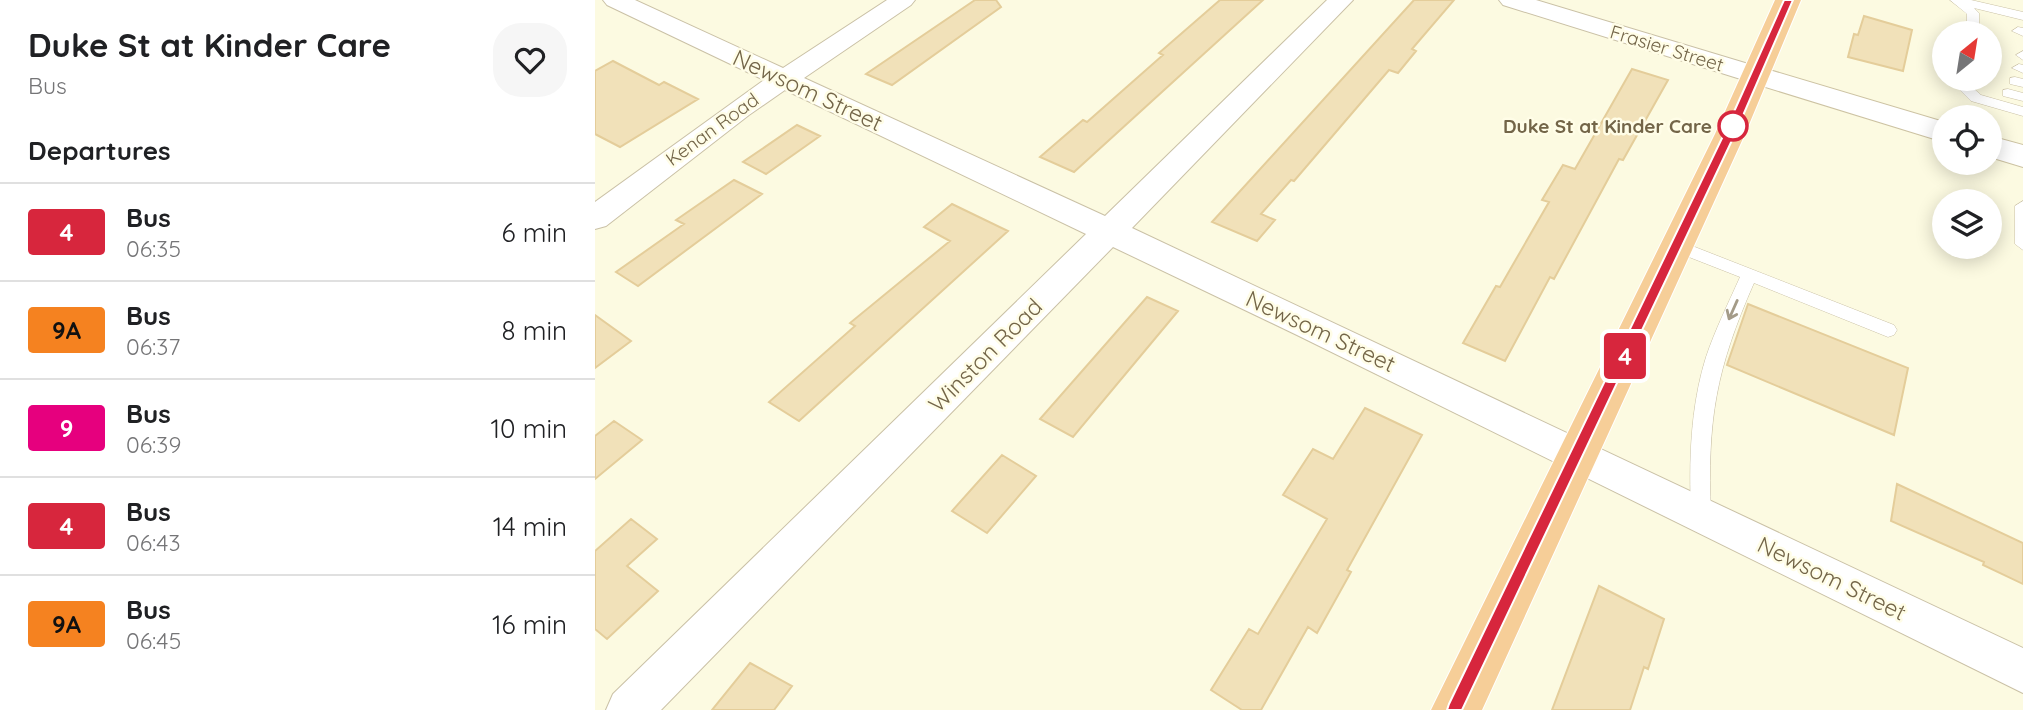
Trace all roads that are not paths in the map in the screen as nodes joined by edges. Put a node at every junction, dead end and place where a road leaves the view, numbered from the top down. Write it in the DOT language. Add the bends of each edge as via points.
graph roads {
  1 [pos="903,0"];
  2 [pos="1341,0"];
  3 [pos="1511,0"];
  4 [pos="1788,0"];
  5 [pos="619,1"];
  6 [pos="2023,16"];
  7 [pos="1976,21"];
  8 [pos="2020,59"];
  9 [pos="1756,75"];
  10 [pos="783,78"];
  11 [pos="1968,91"];
  12 [pos="2023,97"];
  13 [pos="2023,112"];
  14 [pos="1932,128"];
  15 [pos="2002,150"];
  16 [pos="2023,156"];
  17 [pos="2023,206"];
  18 [pos="595,218"];
  19 [pos="1108,231"];
  20 [pos="2023,244"];
  21 [pos="1677,246"];
  22 [pos="1749,274"];
  23 [pos="1888,330"];
  24 [pos="1578,455"];
  25 [pos="1701,514"];
  26 [pos="2023,671"];
  27 [pos="629,710"];
  28 [pos="1455,710"];
  1 -- 10 [label="street, Kenan Road"];
  2 -- 19 [label="street, Winston Road"];
  3 -- 9 [label="street, Frasier Street"];
  4 -- 9 [label="highway"];
  5 -- 10 [label="street, Newsom Street"];
  6 -- 7 [label="lane" via="1956,0 1971,10"];
  8 -- 12 [label="lane"];
  9 -- 14 [label="street, Frasier Street"];
  9 -- 21 [label="highway"];
  10 -- 18 [label="street, Kenan Road"];
  10 -- 19 [label="street, Newsom Street"];
  11 -- 13 [label="lane" via="1976,98"];
  15 -- 16 [label="street"];
  17 -- 20 [label="lane"];
  19 -- 24 [label="street, Newsom Street"];
  19 -- 27 [label="street, Winston Road"];
  21 -- 22 [label="lane"];
  21 -- 24 [label="highway"];
  22 -- 23 [label="lane"];
  22 -- 25 [label="lane, one-way" via="1720,340 1706,394 1698,457"];
  24 -- 25 [label="street, Newsom Street"];
  24 -- 28 [label="highway"];
  25 -- 26 [label="street, Newsom Street"];
}
